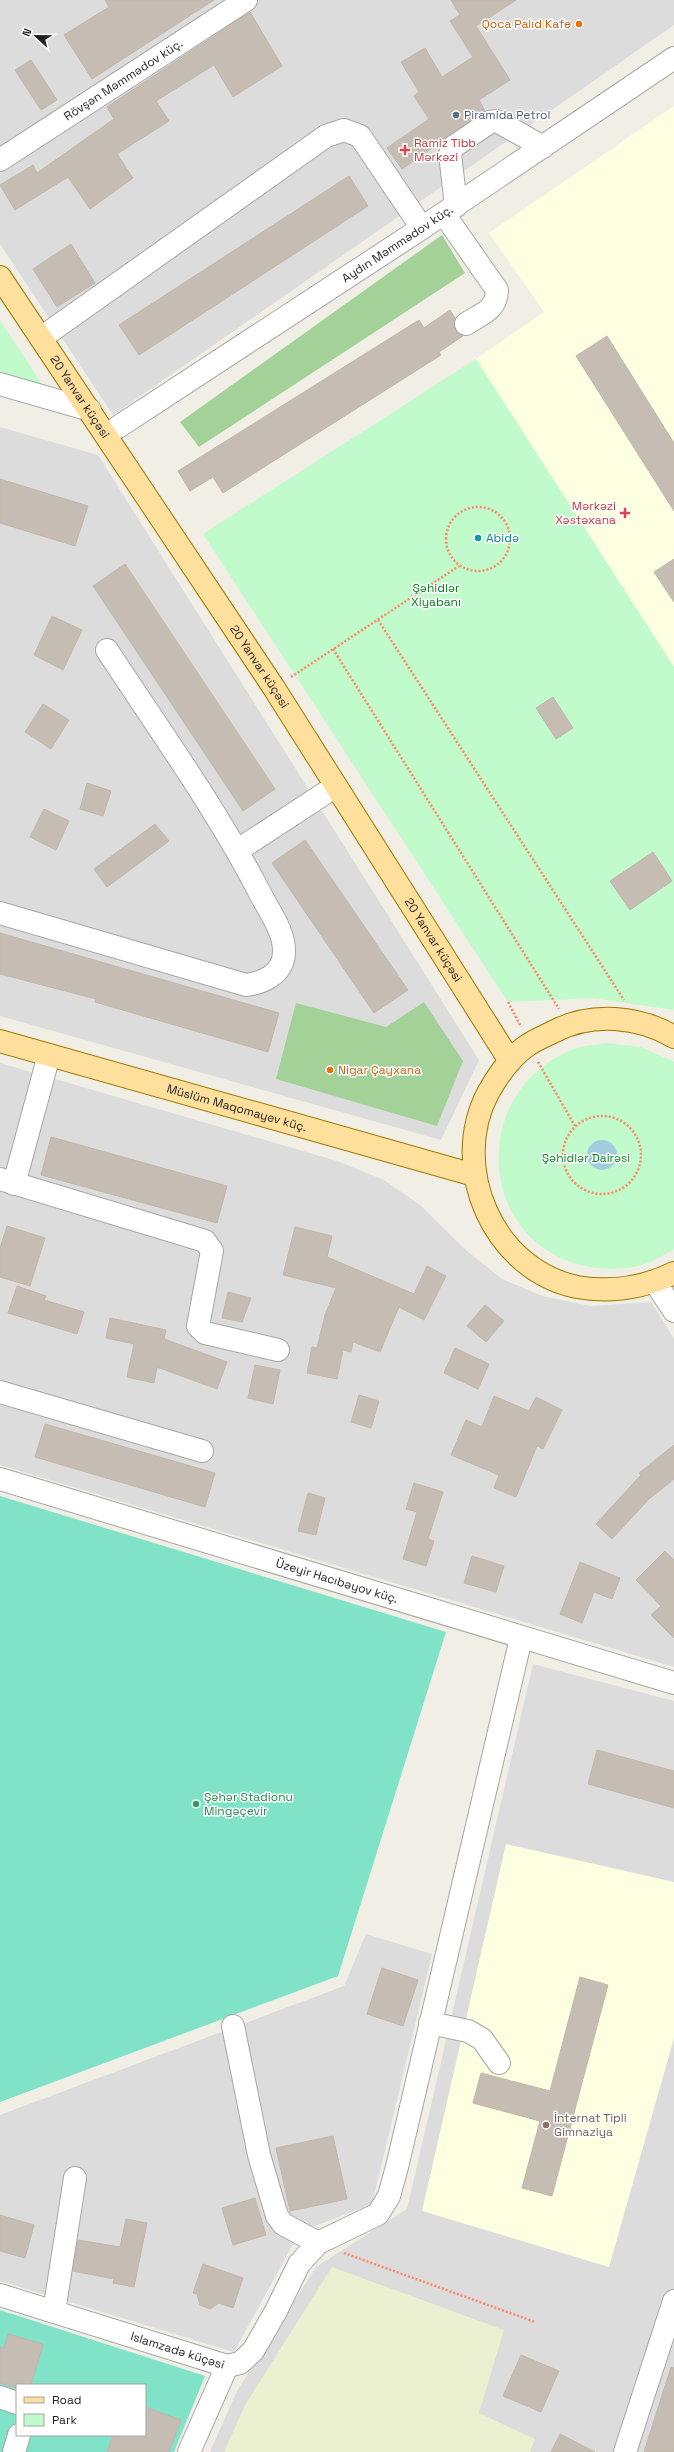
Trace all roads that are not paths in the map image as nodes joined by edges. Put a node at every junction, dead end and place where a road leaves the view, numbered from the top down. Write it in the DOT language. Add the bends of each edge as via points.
graph roads {
  1 [pos="246,0"];
  2 [pos="674,58"];
  3 [pos="543,146"];
  4 [pos="0,160"];
  5 [pos="450,210"];
  6 [pos="422,228"];
  7 [pos="0,277"];
  8 [pos="466,324"];
  9 [pos="41,338"];
  10 [pos="0,384"];
  11 [pos="90,410"];
  12 [pos="118,427"];
  13 [pos="107,650"];
  14 [pos="336,786"];
  15 [pos="238,850"];
  16 [pos="0,914"];
  17 [pos="674,1037"];
  18 [pos="0,1041"];
  19 [pos="50,1055"];
  20 [pos="510,1061"];
  21 [pos="474,1175"];
  22 [pos="7,1182"];
  23 [pos="664,1278"];
  24 [pos="674,1311"];
  25 [pos="278,1350"];
  26 [pos="0,1392"];
  27 [pos="202,1450"];
  28 [pos="0,1479"];
  29 [pos="520,1638"];
  30 [pos="674,1683"];
  31 [pos="430,2023"];
  32 [pos="233,2026"];
  33 [pos="499,2063"];
  34 [pos="75,2178"];
  35 [pos="318,2243"];
  36 [pos="0,2295"];
  37 [pos="674,2301"];
  38 [pos="54,2312"];
  39 [pos="227,2366"];
  40 [pos="0,2397"];
  41 [pos="16,2403"];
  42 [pos="19,2436"];
  43 [pos="14,2452"];
  44 [pos="189,2452"];
  45 [pos="625,2452"];
  1 -- 4 [label="street, Rövşən Məmmədov küç."];
  2 -- 3 [label="street, Aydın Məmmədov küç."];
  3 -- 5 [label="street, Aydın Məmmədov küç."];
  3 -- 5 [label="street" via="497,121 490,122 453,147 450,154"];
  5 -- 6 [label="street, Aydın Məmmədov küç."];
  5 -- 8 [label="street" via="497,290 497,300 493,307"];
  6 -- 9 [label="street" via="360,136 344,130 326,136"];
  6 -- 12 [label="street, Aydın Məmmədov küç."];
  7 -- 9 [label="main road, 20 Yanvar küçəsi"];
  9 -- 11 [label="main road, 20 Yanvar küçəsi"];
  10 -- 11 [label="street"];
  11 -- 14 [label="main road, 20 Yanvar küçəsi"];
  13 -- 15 [label="street"];
  14 -- 15 [label="street"];
  14 -- 20 [label="main road, 20 Yanvar küçəsi"];
  15 -- 16 [label="street" via="279,930 284,954 277,971 262,983 246,985"];
  17 -- 20 [label="main road" via="657,1027 613,1018 568,1024 528,1045"];
  18 -- 19 [label="main road, Müslüm Maqomayev küç."];
  19 -- 21 [label="main road, Müslüm Maqomayev küç."];
  19 -- 22 [label="street"];
  20 -- 21 [label="main road" via="495,1080 483,1102 474,1138"];
  21 -- 23 [label="main road" via="492,1225 508,1246 528,1264 551,1278 576,1286 602,1290 629,1289"];
  22 -- 25 [label="street" via="205,1240 212,1251 198,1326 205,1333"];
  23 -- 24 [label="street"];
  26 -- 27 [label="street"];
  28 -- 29 [label="street, Üzeyir Hacıbəyov küç."];
  29 -- 30 [label="street, Üzeyir Hacıbəyov küç."];
  29 -- 31 [label="street"];
  31 -- 33 [label="street" via="468,2031 482,2039"];
  31 -- 35 [label="street" via="395,2174 385,2204 378,2214"];
  32 -- 35 [label="street" via="259,2155 277,2216 283,2224"];
  34 -- 38 [label="street"];
  35 -- 39 [label="street, Islamzadə küçəsi" via="299,2264 253,2351 240,2364"];
  36 -- 38 [label="street, Islamzadə küçəsi"];
  37 -- 45 [label="street"];
  38 -- 39 [label="street, Islamzadə küçəsi"];
  39 -- 44 [label="street"];
  40 -- 41 [label="street"];
  42 -- 43 [label="street"];
}
